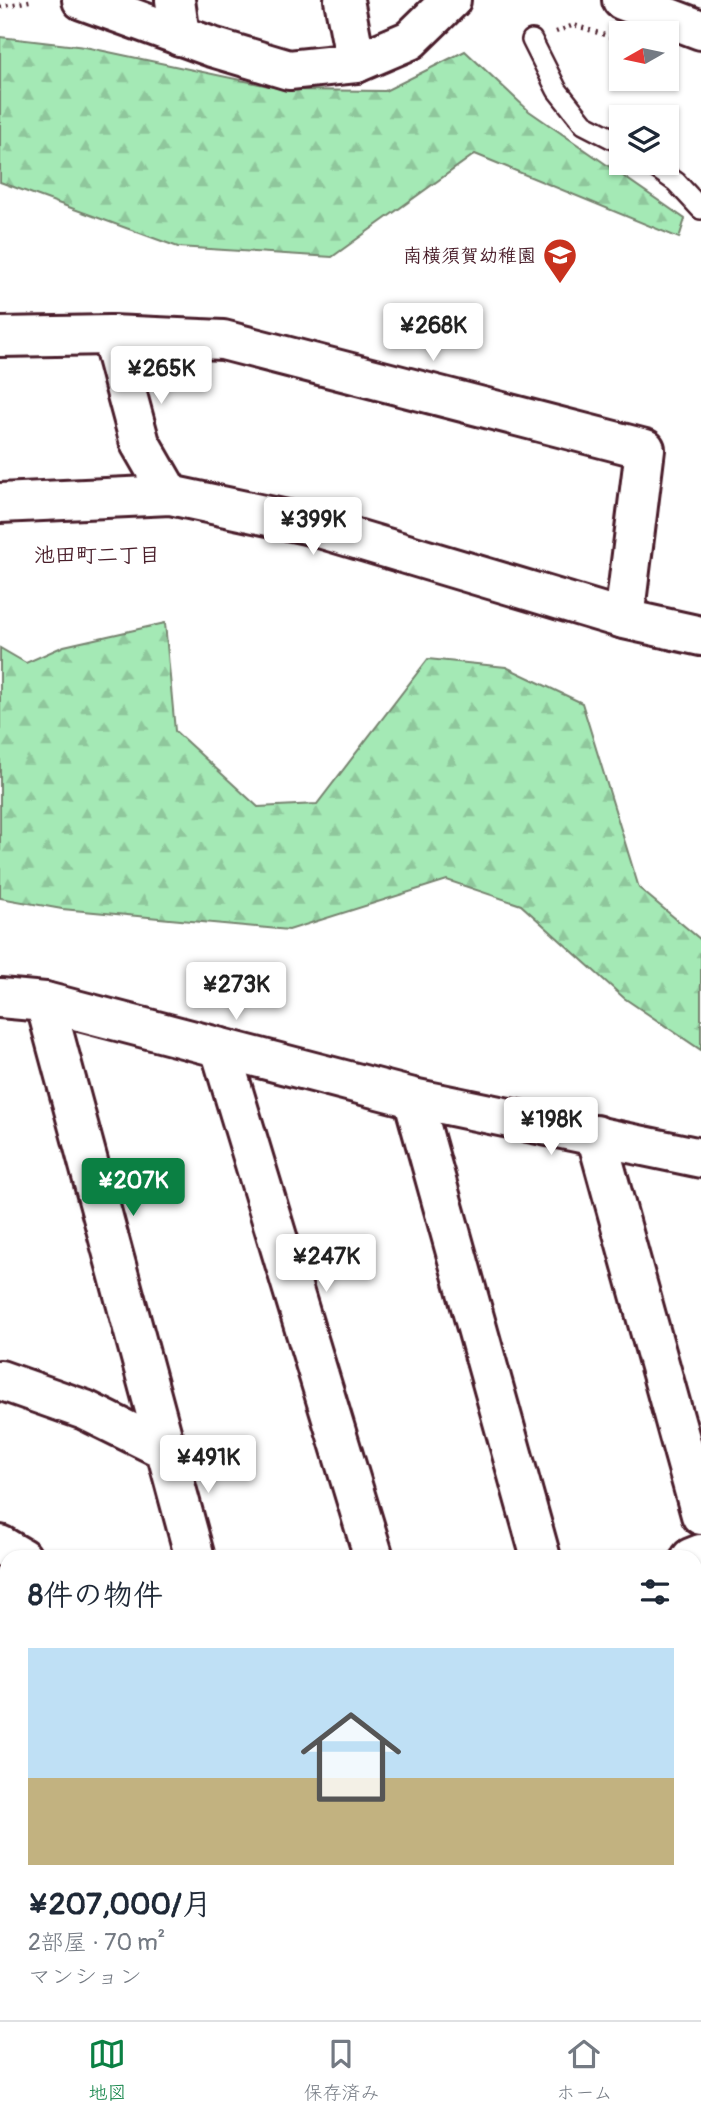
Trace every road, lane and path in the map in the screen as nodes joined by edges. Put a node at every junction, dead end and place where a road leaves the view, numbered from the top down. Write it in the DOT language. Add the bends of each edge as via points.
graph roads {
  1 [pos="34,0"];
  2 [pos="82,0"];
  3 [pos="344,0"];
  4 [pos="451,0"];
  5 [pos="622,0"];
  6 [pos="0,7"];
  7 [pos="178,18"];
  8 [pos="693,18"];
  9 [pos="609,36"];
  10 [pos="532,40"];
  11 [pos="356,63"];
  12 [pos="609,138"];
  13 [pos="667,175"];
  14 [pos="701,209"];
  15 [pos="111,335"];
  16 [pos="0,337"];
  17 [pos="170,495"];
  18 [pos="0,503"];
  19 [pos="624,619"];
  20 [pos="701,636"];
  21 [pos="0,998"];
  22 [pos="45,1002"];
  23 [pos="220,1048"];
  24 [pos="413,1098"];
  25 [pos="596,1135"];
  26 [pos="701,1158"];
  27 [pos="0,1380"];
  28 [pos="164,1449"];
  29 [pos="701,1515"];
  30 [pos="193,1550"];
  31 [pos="372,1550"];
  32 [pos="539,1550"];
  1 -- 6 [label="path"];
  2 -- 7 [label="street"];
  3 -- 11 [label="street"];
  4 -- 11 [label="street" via="410,40"];
  5 -- 8 [label="street"];
  7 -- 11 [label="street" via="289,70"];
  9 -- 10 [label="path" via="574,25"];
  10 -- 12 [label="lane" via="557,90 584,124"];
  13 -- 14 [label="lane"];
  15 -- 16 [label="street"];
  15 -- 17 [label="street" via="140,443"];
  15 -- 19 [label="street" via="223,340 645,449"];
  17 -- 18 [label="street"];
  17 -- 19 [label="street" via="306,524"];
  19 -- 20 [label="street"];
  21 -- 22 [label="street"];
  22 -- 23 [label="street"];
  22 -- 28 [label="street"];
  23 -- 24 [label="street"];
  23 -- 31 [label="street"];
  24 -- 25 [label="street"];
  24 -- 32 [label="street"];
  25 -- 26 [label="street"];
  25 -- 29 [label="street"];
  27 -- 28 [label="street" via="85,1410"];
  28 -- 30 [label="street"];
}
